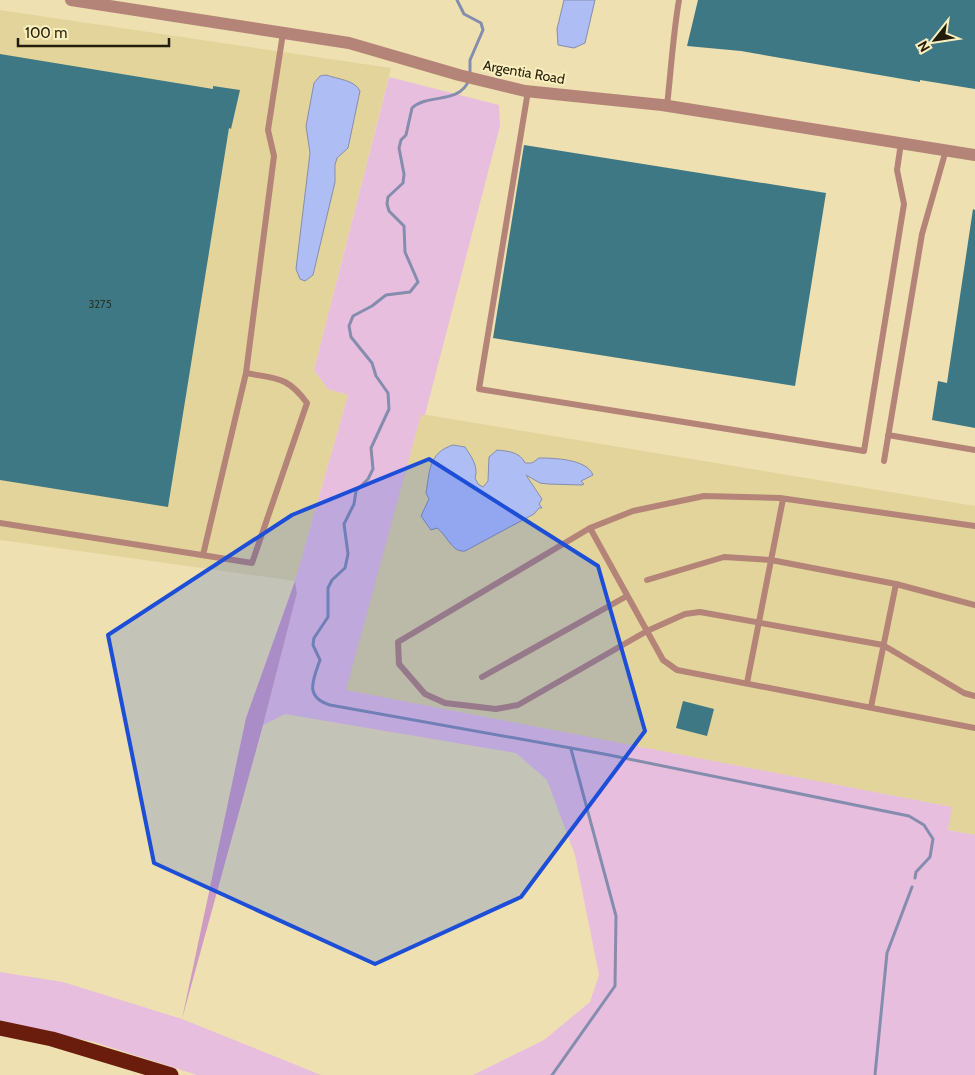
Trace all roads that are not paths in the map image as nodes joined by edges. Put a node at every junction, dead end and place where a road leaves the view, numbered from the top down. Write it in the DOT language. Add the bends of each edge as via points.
graph roads {
  1 [pos="72,0"];
  2 [pos="679,0"];
  3 [pos="283,33"];
  4 [pos="528,91"];
  5 [pos="667,106"];
  6 [pos="901,143"];
  7 [pos="946,150"];
  8 [pos="975,155"];
  9 [pos="246,373"];
  10 [pos="888,435"];
  11 [pos="975,450"];
  12 [pos="884,461"];
  13 [pos="783,499"];
  14 [pos="0,522"];
  15 [pos="975,526"];
  16 [pos="590,528"];
  17 [pos="203,555"];
  18 [pos="771,560"];
  19 [pos="646,580"];
  20 [pos="896,584"];
  21 [pos="627,596"];
  22 [pos="975,606"];
  23 [pos="759,623"];
  24 [pos="647,631"];
  25 [pos="883,645"];
  26 [pos="482,677"];
  27 [pos="747,683"];
  28 [pos="975,696"];
  29 [pos="871,707"];
  30 [pos="975,728"];
  31 [pos="0,1028"];
  32 [pos="171,1075"];
  1 -- 3 [label="street, Argentia Road"];
  2 -- 5 [label="lane"];
  3 -- 4 [label="street, Argentia Road" via="349,43"];
  3 -- 9 [label="lane" via="268,130 274,156"];
  4 -- 5 [label="street, Argentia Road"];
  4 -- 6 [label="lane" via="479,389 864,451 904,204 897,173"];
  5 -- 6 [label="street, Argentia Road"];
  6 -- 7 [label="street, Argentia Road"];
  7 -- 8 [label="street, Argentia Road"];
  7 -- 10 [label="lane" via="922,234"];
  9 -- 17 [label="lane"];
  9 -- 17 [label="lane" via="284,380 295,387 307,403 252,563"];
  10 -- 11 [label="lane"];
  10 -- 12 [label="lane"];
  13 -- 15 [label="lane"];
  13 -- 16 [label="lane" via="704,496 633,511"];
  13 -- 18 [label="lane"];
  14 -- 17 [label="lane"];
  16 -- 21 [label="lane"];
  16 -- 24 [label="lane" via="398,642 399,664 425,694 445,703 496,709 518,704"];
  18 -- 19 [label="lane" via="724,557"];
  18 -- 20 [label="lane"];
  18 -- 23 [label="lane"];
  20 -- 22 [label="lane"];
  20 -- 25 [label="lane"];
  21 -- 24 [label="lane"];
  21 -- 26 [label="lane"];
  23 -- 24 [label="lane" via="700,612 684,614"];
  23 -- 25 [label="lane"];
  23 -- 27 [label="lane"];
  24 -- 27 [label="lane" via="663,660 677,670"];
  25 -- 28 [label="lane" via="964,693"];
  25 -- 29 [label="lane"];
  27 -- 29 [label="lane"];
  29 -- 30 [label="lane"];
  31 -- 32 [label="highway" via="52,1039"];
}
